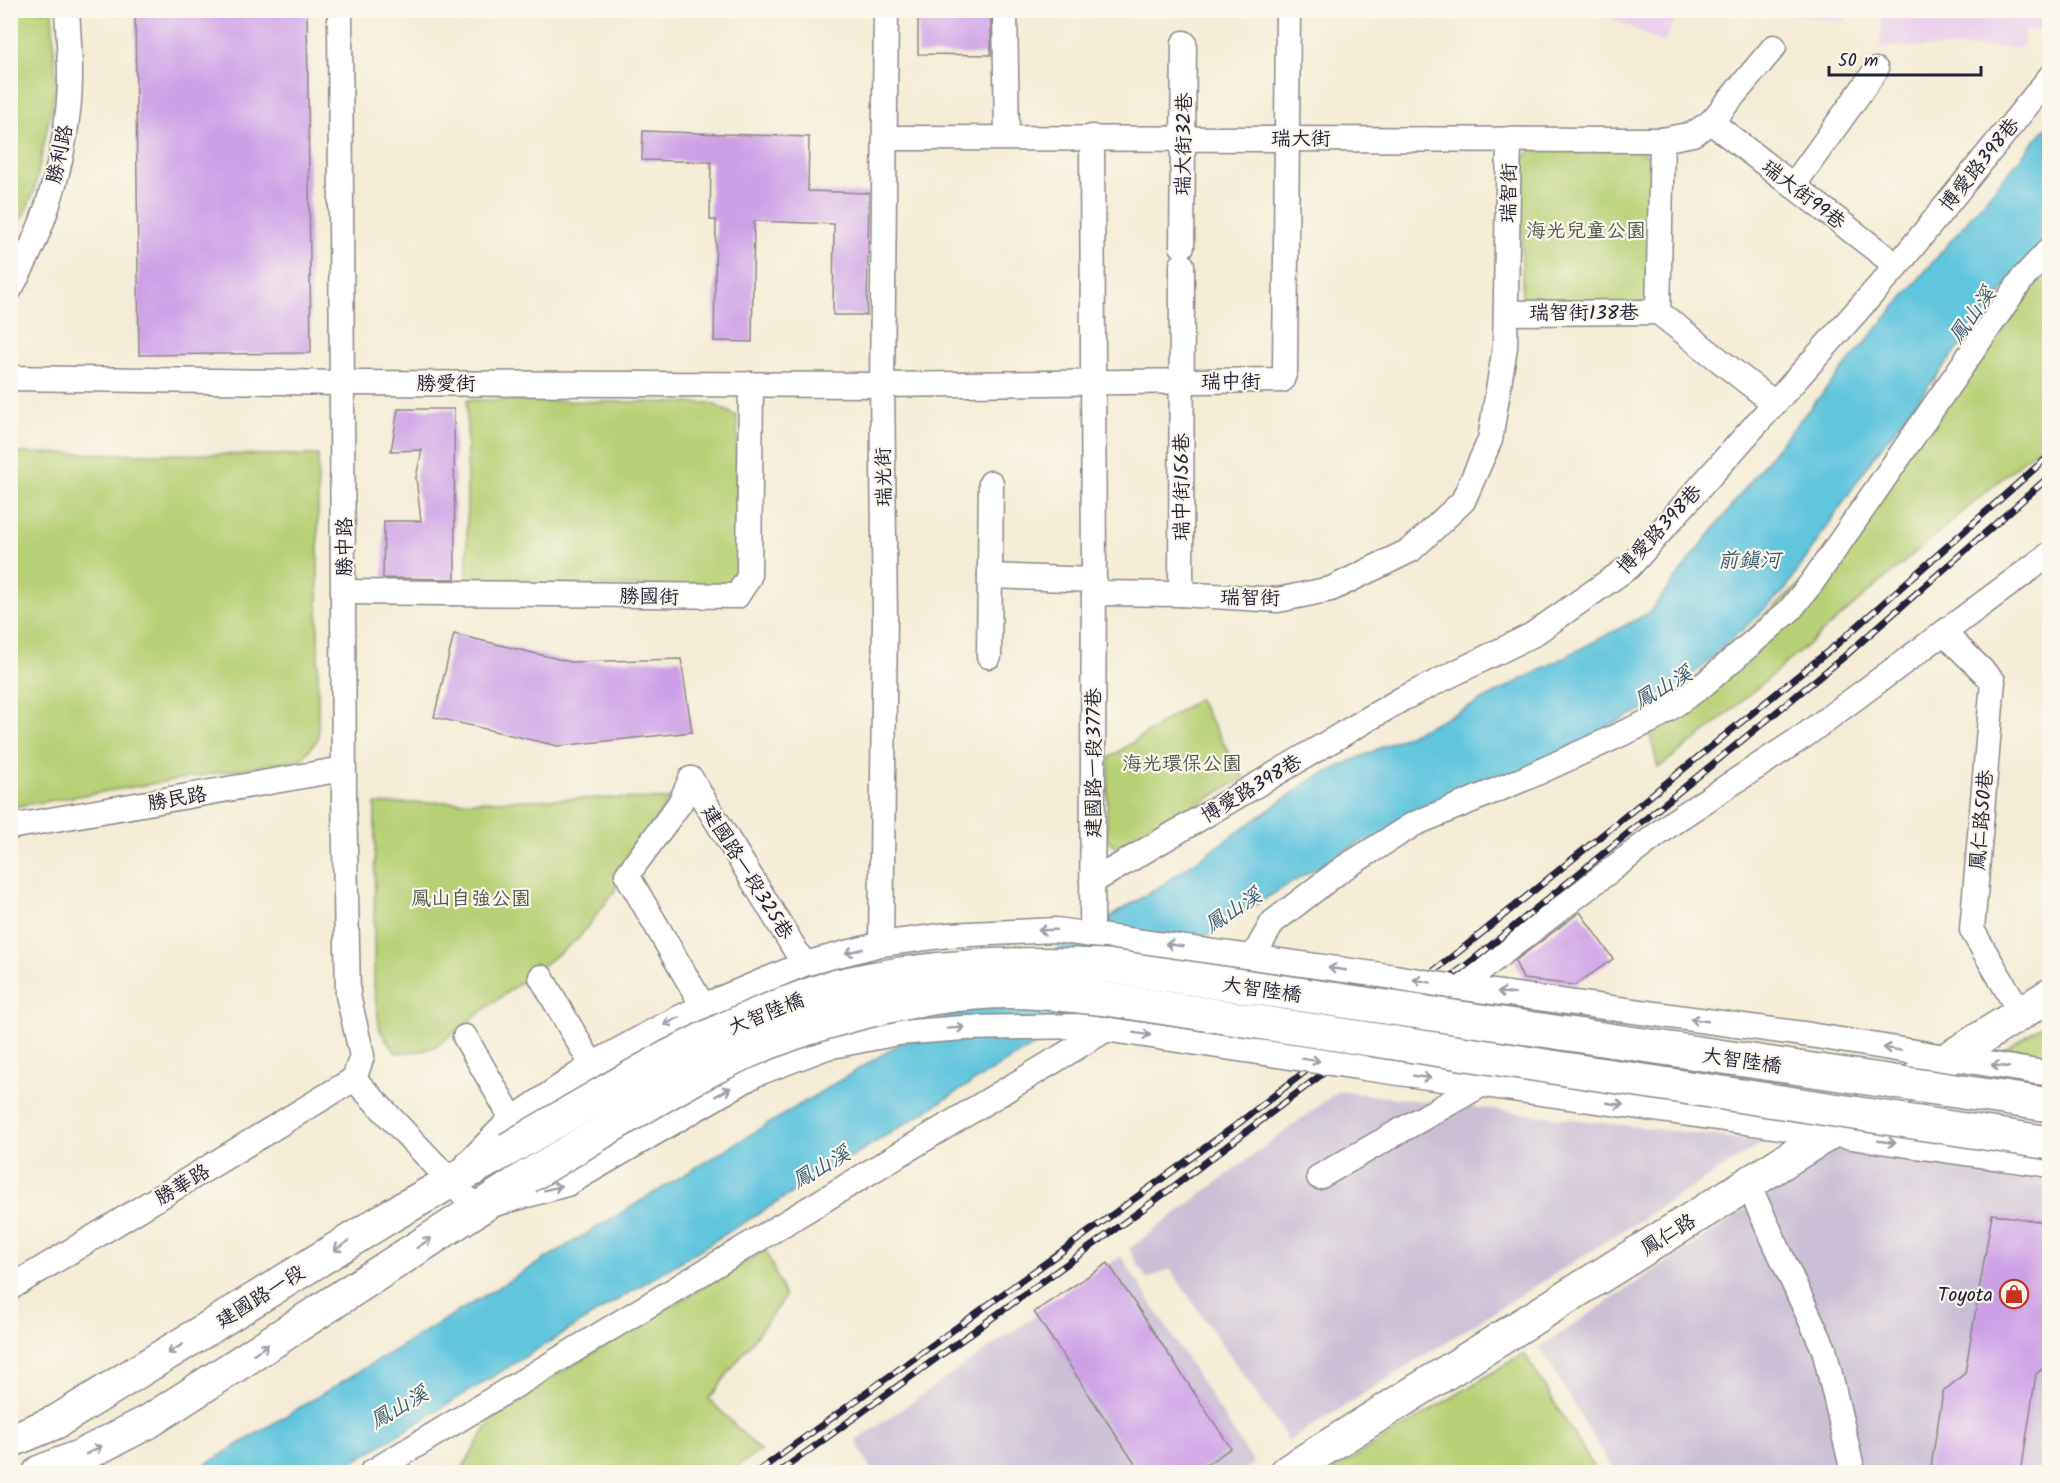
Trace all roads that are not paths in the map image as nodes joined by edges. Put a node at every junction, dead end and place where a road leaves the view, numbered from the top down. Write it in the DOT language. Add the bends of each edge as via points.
graph roads {
  1 [pos="67,10"];
  2 [pos="340,10"];
  3 [pos="886,10"];
  4 [pos="1005,10"];
  5 [pos="1288,10"];
  6 [pos="1184,43"];
  7 [pos="1773,46"];
  8 [pos="1876,70"];
  9 [pos="2049,77"];
  10 [pos="1711,122"];
  11 [pos="1007,137"];
  12 [pos="1092,137"];
  13 [pos="886,138"];
  14 [pos="1183,138"];
  15 [pos="1288,138"];
  16 [pos="1509,140"];
  17 [pos="1662,140"];
  18 [pos="1793,186"];
  19 [pos="2049,249"];
  20 [pos="1897,266"];
  21 [pos="10,289"];
  22 [pos="1658,312"];
  23 [pos="1506,313"];
  24 [pos="10,378"];
  25 [pos="1182,381"];
  26 [pos="1094,382"];
  27 [pos="344,383"];
  28 [pos="751,384"];
  29 [pos="882,386"];
  30 [pos="1774,403"];
  31 [pos="991,483"];
  32 [pos="2049,554"];
  33 [pos="990,576"];
  34 [pos="1094,587"];
  35 [pos="345,592"];
  36 [pos="1180,594"];
  37 [pos="1944,633"];
  38 [pos="989,656"];
  39 [pos="343,769"];
  40 [pos="10,826"];
  41 [pos="1092,882"];
  42 [pos="1099,934"];
  43 [pos="881,944"];
  44 [pos="1243,955"];
  45 [pos="804,964"];
  46 [pos="541,977"];
  47 [pos="1453,987"];
  48 [pos="2049,995"];
  49 [pos="703,1006"];
  50 [pos="2021,1014"];
  51 [pos="1096,1027"];
  52 [pos="465,1037"];
  53 [pos="1950,1059"];
  54 [pos="592,1065"];
  55 [pos="2049,1074"];
  56 [pos="354,1079"];
  57 [pos="1481,1085"];
  58 [pos="2049,1105"];
  59 [pos="1830,1133"];
  60 [pos="511,1134"];
  61 [pos="2049,1143"];
  62 [pos="2049,1165"];
  63 [pos="1319,1177"];
  64 [pos="450,1182"];
  65 [pos="1748,1184"];
  66 [pos="477,1209"];
  67 [pos="10,1288"];
  68 [pos="10,1441"];
  69 [pos="40,1473"];
  70 [pos="372,1473"];
  71 [pos="1287,1473"];
  72 [pos="1853,1473"];
  1 -- 21 [label="street, 勝利路" via="68,111 58,164 37,231"];
  2 -- 27 [label="street, 勝中路"];
  3 -- 13 [label="street, 瑞光街"];
  4 -- 11 [label="street"];
  5 -- 15 [label="street, 瑞中街"];
  6 -- 14 [label="street, 瑞大街32巷"];
  7 -- 10 [label="street"];
  8 -- 18 [label="street"];
  9 -- 20 [label="street, 博愛路398巷"];
  10 -- 17 [label="street, 瑞大街" via="1693,134"];
  10 -- 18 [label="street, 瑞大街99巷"];
  11 -- 12 [label="street, 瑞大街"];
  11 -- 13 [label="street, 瑞大街"];
  12 -- 14 [label="street, 瑞大街"];
  12 -- 26 [label="street"];
  13 -- 29 [label="street, 瑞光街"];
  14 -- 15 [label="street, 瑞大街"];
  14 -- 25 [label="street, 瑞大街32巷"];
  15 -- 16 [label="street, 瑞大街"];
  15 -- 25 [label="street, 瑞中街" via="1282,380"];
  16 -- 17 [label="street, 瑞大街"];
  16 -- 23 [label="street, 瑞智街"];
  17 -- 22 [label="street"];
  18 -- 20 [label="street, 瑞大街99巷"];
  19 -- 44 [label="street" via="2023,278 1813,582 1790,609 1702,686 1654,719 1414,824 1342,869 1274,922"];
  20 -- 30 [label="street, 博愛路398巷"];
  22 -- 23 [label="street, 瑞智街138巷"];
  22 -- 30 [label="street, 瑞智街138巷"];
  23 -- 36 [label="street, 瑞智街" via="1505,347 1490,440 1463,501 1411,550 1331,589 1278,600"];
  24 -- 27 [label="street, 勝愛街"];
  25 -- 26 [label="street, 瑞中街"];
  25 -- 36 [label="street, 瑞中街156巷"];
  26 -- 29 [label="street, 瑞中街"];
  26 -- 34 [label="street"];
  27 -- 28 [label="street, 勝愛街"];
  27 -- 35 [label="street, 勝中路"];
  28 -- 29 [label="street, 勝愛街"];
  28 -- 35 [label="street, 勝國街" via="749,577 737,596"];
  29 -- 43 [label="street, 瑞光街" via="885,616"];
  30 -- 41 [label="street, 博愛路398巷" via="1629,567 1541,628 1402,699"];
  31 -- 33 [label="street"];
  32 -- 37 [label="street"];
  33 -- 34 [label="street, 瑞智街"];
  33 -- 38 [label="street"];
  34 -- 36 [label="street, 瑞智街"];
  34 -- 41 [label="street, 建國路一段377巷"];
  35 -- 39 [label="street, 勝中路"];
  37 -- 47 [label="street" via="1804,736 1676,820"];
  37 -- 50 [label="street, 鳳仁路50巷" via="1993,681 1972,930"];
  39 -- 40 [label="street, 勝民路"];
  39 -- 56 [label="street, 勝中路" via="348,995 362,1056"];
  41 -- 42 [label="street, 建國路一段377巷"];
  42 -- 43 [label="street, one-way" via="1056,930 948,935"];
  44 -- 42 [label="street, one-way"];
  43 -- 45 [label="street, one-way"];
  47 -- 44 [label="street, one-way, bridge"];
  45 -- 49 [label="street"];
  45 -- 49 [label="street, 建國路一段325巷" via="691,779 680,803 627,875"];
  46 -- 54 [label="street"];
  53 -- 47 [label="street, one-way" via="1810,1035"];
  48 -- 50 [label="main road, 鳳仁路"];
  49 -- 54 [label="street, one-way"];
  50 -- 53 [label="main road, 鳳仁路"];
  51 -- 57 [label="street, one-way, bridge"];
  66 -- 51 [label="street, one-way" via="567,1184 756,1074 827,1047 898,1033 964,1028"];
  51 -- 70 [label="street"];
  52 -- 60 [label="street"];
  55 -- 53 [label="street, one-way"];
  53 -- 59 [label="main road, 鳳仁路"];
  54 -- 60 [label="street"];
  56 -- 64 [label="street"];
  56 -- 67 [label="street, 勝華路"];
  57 -- 59 [label="street, one-way"];
  57 -- 63 [label="street"];
  58 -- 60 [label="main road, 大智陸橋, bridge" via="1107,966 987,964 836,986 760,1013"];
  59 -- 62 [label="street, one-way"];
  59 -- 65 [label="main road, 鳳仁路"];
  60 -- 64 [label="main road, 建國路一段"];
  61 -- 66 [label="main road, 大智陸橋, bridge" via="1118,1001 1047,993 990,992 843,1017 772,1041 711,1069"];
  64 -- 66 [label="street"];
  64 -- 68 [label="main road, 建國路一段, one-way" via="56,1422"];
  65 -- 71 [label="main road, 鳳仁路"];
  65 -- 72 [label="street" via="1824,1349"];
  69 -- 66 [label="main road, one-way" via="148,1422"];
}
